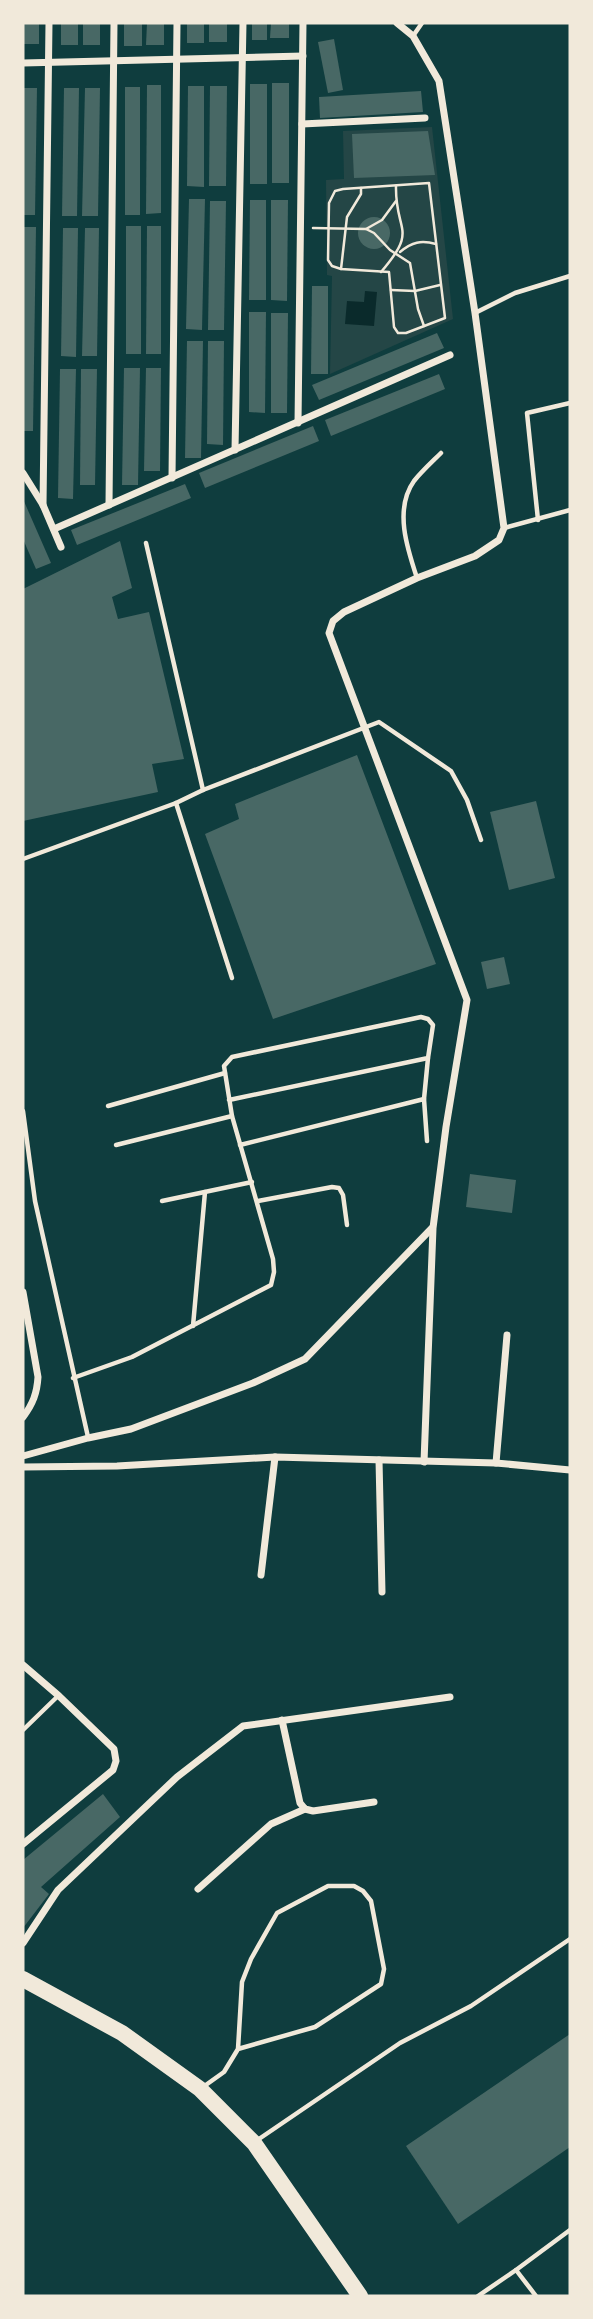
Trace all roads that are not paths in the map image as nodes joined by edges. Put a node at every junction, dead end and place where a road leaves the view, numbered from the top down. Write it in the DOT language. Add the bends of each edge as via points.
graph roads {
  1 [pos="49,23"];
  2 [pos="114,23"];
  3 [pos="177,23"];
  4 [pos="243,23"];
  5 [pos="303,23"];
  6 [pos="397,23"];
  7 [pos="422,23"];
  8 [pos="413,36"];
  9 [pos="303,56"];
  10 [pos="242,58"];
  11 [pos="177,60"];
  12 [pos="115,61"];
  13 [pos="49,62"];
  14 [pos="23,63"];
  15 [pos="425,118"];
  16 [pos="302,124"];
  17 [pos="570,276"];
  18 [pos="475,313"];
  19 [pos="450,355"];
  20 [pos="570,403"];
  21 [pos="298,423"];
  22 [pos="235,450"];
  23 [pos="441,453"];
  24 [pos="23,473"];
  25 [pos="172,478"];
  26 [pos="43,505"];
  27 [pos="109,505"];
  28 [pos="570,510"];
  29 [pos="538,520"];
  30 [pos="504,528"];
  31 [pos="54,529"];
  32 [pos="146,543"];
  33 [pos="61,547"];
  34 [pos="417,578"];
  35 [pos="365,729"];
  36 [pos="203,790"];
  37 [pos="176,803"];
  38 [pos="481,840"];
  39 [pos="23,859"];
  40 [pos="232,978"];
  41 [pos="428,1058"];
  42 [pos="225,1073"];
  43 [pos="424,1099"];
  44 [pos="229,1100"];
  45 [pos="108,1106"];
  46 [pos="23,1111"];
  47 [pos="232,1116"];
  48 [pos="427,1141"];
  49 [pos="116,1145"];
  50 [pos="240,1145"];
  51 [pos="251,1182"];
  52 [pos="205,1192"];
  53 [pos="162,1201"];
  54 [pos="258,1201"];
  55 [pos="347,1225"];
  56 [pos="433,1228"];
  57 [pos="23,1292"];
  58 [pos="193,1327"];
  59 [pos="507,1335"];
  60 [pos="74,1378"];
  61 [pos="23,1417"];
  62 [pos="88,1438"];
  63 [pos="23,1456"];
  64 [pos="275,1457"];
  65 [pos="379,1460"];
  66 [pos="424,1462"];
  67 [pos="496,1463"];
  68 [pos="23,1467"];
  69 [pos="570,1470"];
  70 [pos="261,1575"];
  71 [pos="382,1592"];
  72 [pos="23,1665"];
  73 [pos="59,1696"];
  74 [pos="450,1696"];
  75 [pos="282,1720"];
  76 [pos="23,1731"];
  77 [pos="374,1802"];
  78 [pos="305,1809"];
  79 [pos="23,1844"];
  80 [pos="198,1889"];
  81 [pos="570,1939"];
  82 [pos="23,1943"];
  83 [pos="23,1979"];
  84 [pos="239,2049"];
  85 [pos="200,2089"];
  86 [pos="254,2143"];
  87 [pos="570,2230"];
  88 [pos="516,2270"];
  89 [pos="360,2296"];
  90 [pos="478,2296"];
  91 [pos="536,2296"];
  1 -- 13 [label="street"];
  2 -- 12 [label="street"];
  3 -- 11 [label="street"];
  4 -- 10 [label="street"];
  5 -- 9 [label="street"];
  6 -- 8 [label="street"];
  7 -- 8 [label="lane"];
  8 -- 18 [label="street" via="439,80"];
  9 -- 10 [label="street"];
  9 -- 16 [label="street"];
  10 -- 11 [label="street"];
  10 -- 22 [label="street"];
  11 -- 12 [label="street"];
  11 -- 25 [label="street"];
  12 -- 13 [label="street"];
  12 -- 27 [label="street"];
  13 -- 14 [label="street"];
  13 -- 26 [label="street"];
  15 -- 16 [label="street"];
  16 -- 21 [label="street"];
  17 -- 18 [label="lane" via="515,293"];
  18 -- 30 [label="street"];
  19 -- 21 [label="street"];
  20 -- 29 [label="lane" via="527,413"];
  21 -- 22 [label="street"];
  22 -- 25 [label="street"];
  23 -- 34 [label="lane" via="406,496 403,512 408,552"];
  24 -- 26 [label="street"];
  25 -- 27 [label="street"];
  26 -- 31 [label="street"];
  27 -- 31 [label="street"];
  28 -- 29 [label="lane"];
  29 -- 30 [label="lane"];
  30 -- 34 [label="street" via="499,540 475,556"];
  31 -- 33 [label="street"];
  32 -- 36 [label="lane"];
  34 -- 35 [label="street" via="333,621 329,633"];
  35 -- 36 [label="lane"];
  35 -- 38 [label="lane" via="379,722 451,771"];
  35 -- 56 [label="street" via="467,1000"];
  36 -- 37 [label="lane"];
  37 -- 39 [label="lane"];
  37 -- 40 [label="lane"];
  41 -- 42 [label="lane" via="433,1025 421,1017 232,1057 224,1066"];
  41 -- 43 [label="lane"];
  41 -- 44 [label="lane"];
  42 -- 44 [label="lane"];
  42 -- 45 [label="lane"];
  43 -- 48 [label="lane"];
  43 -- 50 [label="lane"];
  44 -- 47 [label="lane"];
  46 -- 60 [label="lane" via="35,1200"];
  47 -- 49 [label="lane"];
  47 -- 50 [label="lane"];
  50 -- 51 [label="lane"];
  51 -- 52 [label="lane"];
  51 -- 54 [label="lane"];
  52 -- 53 [label="lane"];
  52 -- 58 [label="lane"];
  54 -- 55 [label="lane" via="339,1188"];
  54 -- 58 [label="lane" via="273,1259 271,1285"];
  56 -- 62 [label="street" via="305,1359 131,1429"];
  56 -- 66 [label="street"];
  57 -- 61 [label="street" via="38,1377 37,1392"];
  58 -- 60 [label="lane" via="132,1357"];
  59 -- 67 [label="street"];
  60 -- 62 [label="lane"];
  62 -- 63 [label="street"];
  64 -- 65 [label="street"];
  64 -- 68 [label="street"];
  64 -- 70 [label="street"];
  65 -- 66 [label="street"];
  65 -- 71 [label="street"];
  66 -- 67 [label="street"];
  67 -- 69 [label="street"];
  72 -- 73 [label="street"];
  73 -- 76 [label="lane"];
  73 -- 79 [label="street" via="114,1749 116,1761 113,1770"];
  74 -- 75 [label="street"];
  75 -- 78 [label="street"];
  75 -- 82 [label="street" via="243,1726 177,1777 58,1890"];
  77 -- 78 [label="street"];
  78 -- 80 [label="street" via="271,1824"];
  81 -- 86 [label="lane" via="471,2006 400,2043"];
  83 -- 85 [label="main road" via="122,2033"];
  84 -- 84 [label="lane" via="242,1982 277,1913 328,1886 354,1886 363,1891 371,1901 384,1969 381,1984 315,2027"];
  84 -- 85 [label="lane" via="224,2072"];
  85 -- 86 [label="main road"];
  86 -- 89 [label="main road"];
  87 -- 88 [label="lane"];
  88 -- 90 [label="lane"];
  88 -- 91 [label="lane"];
}
